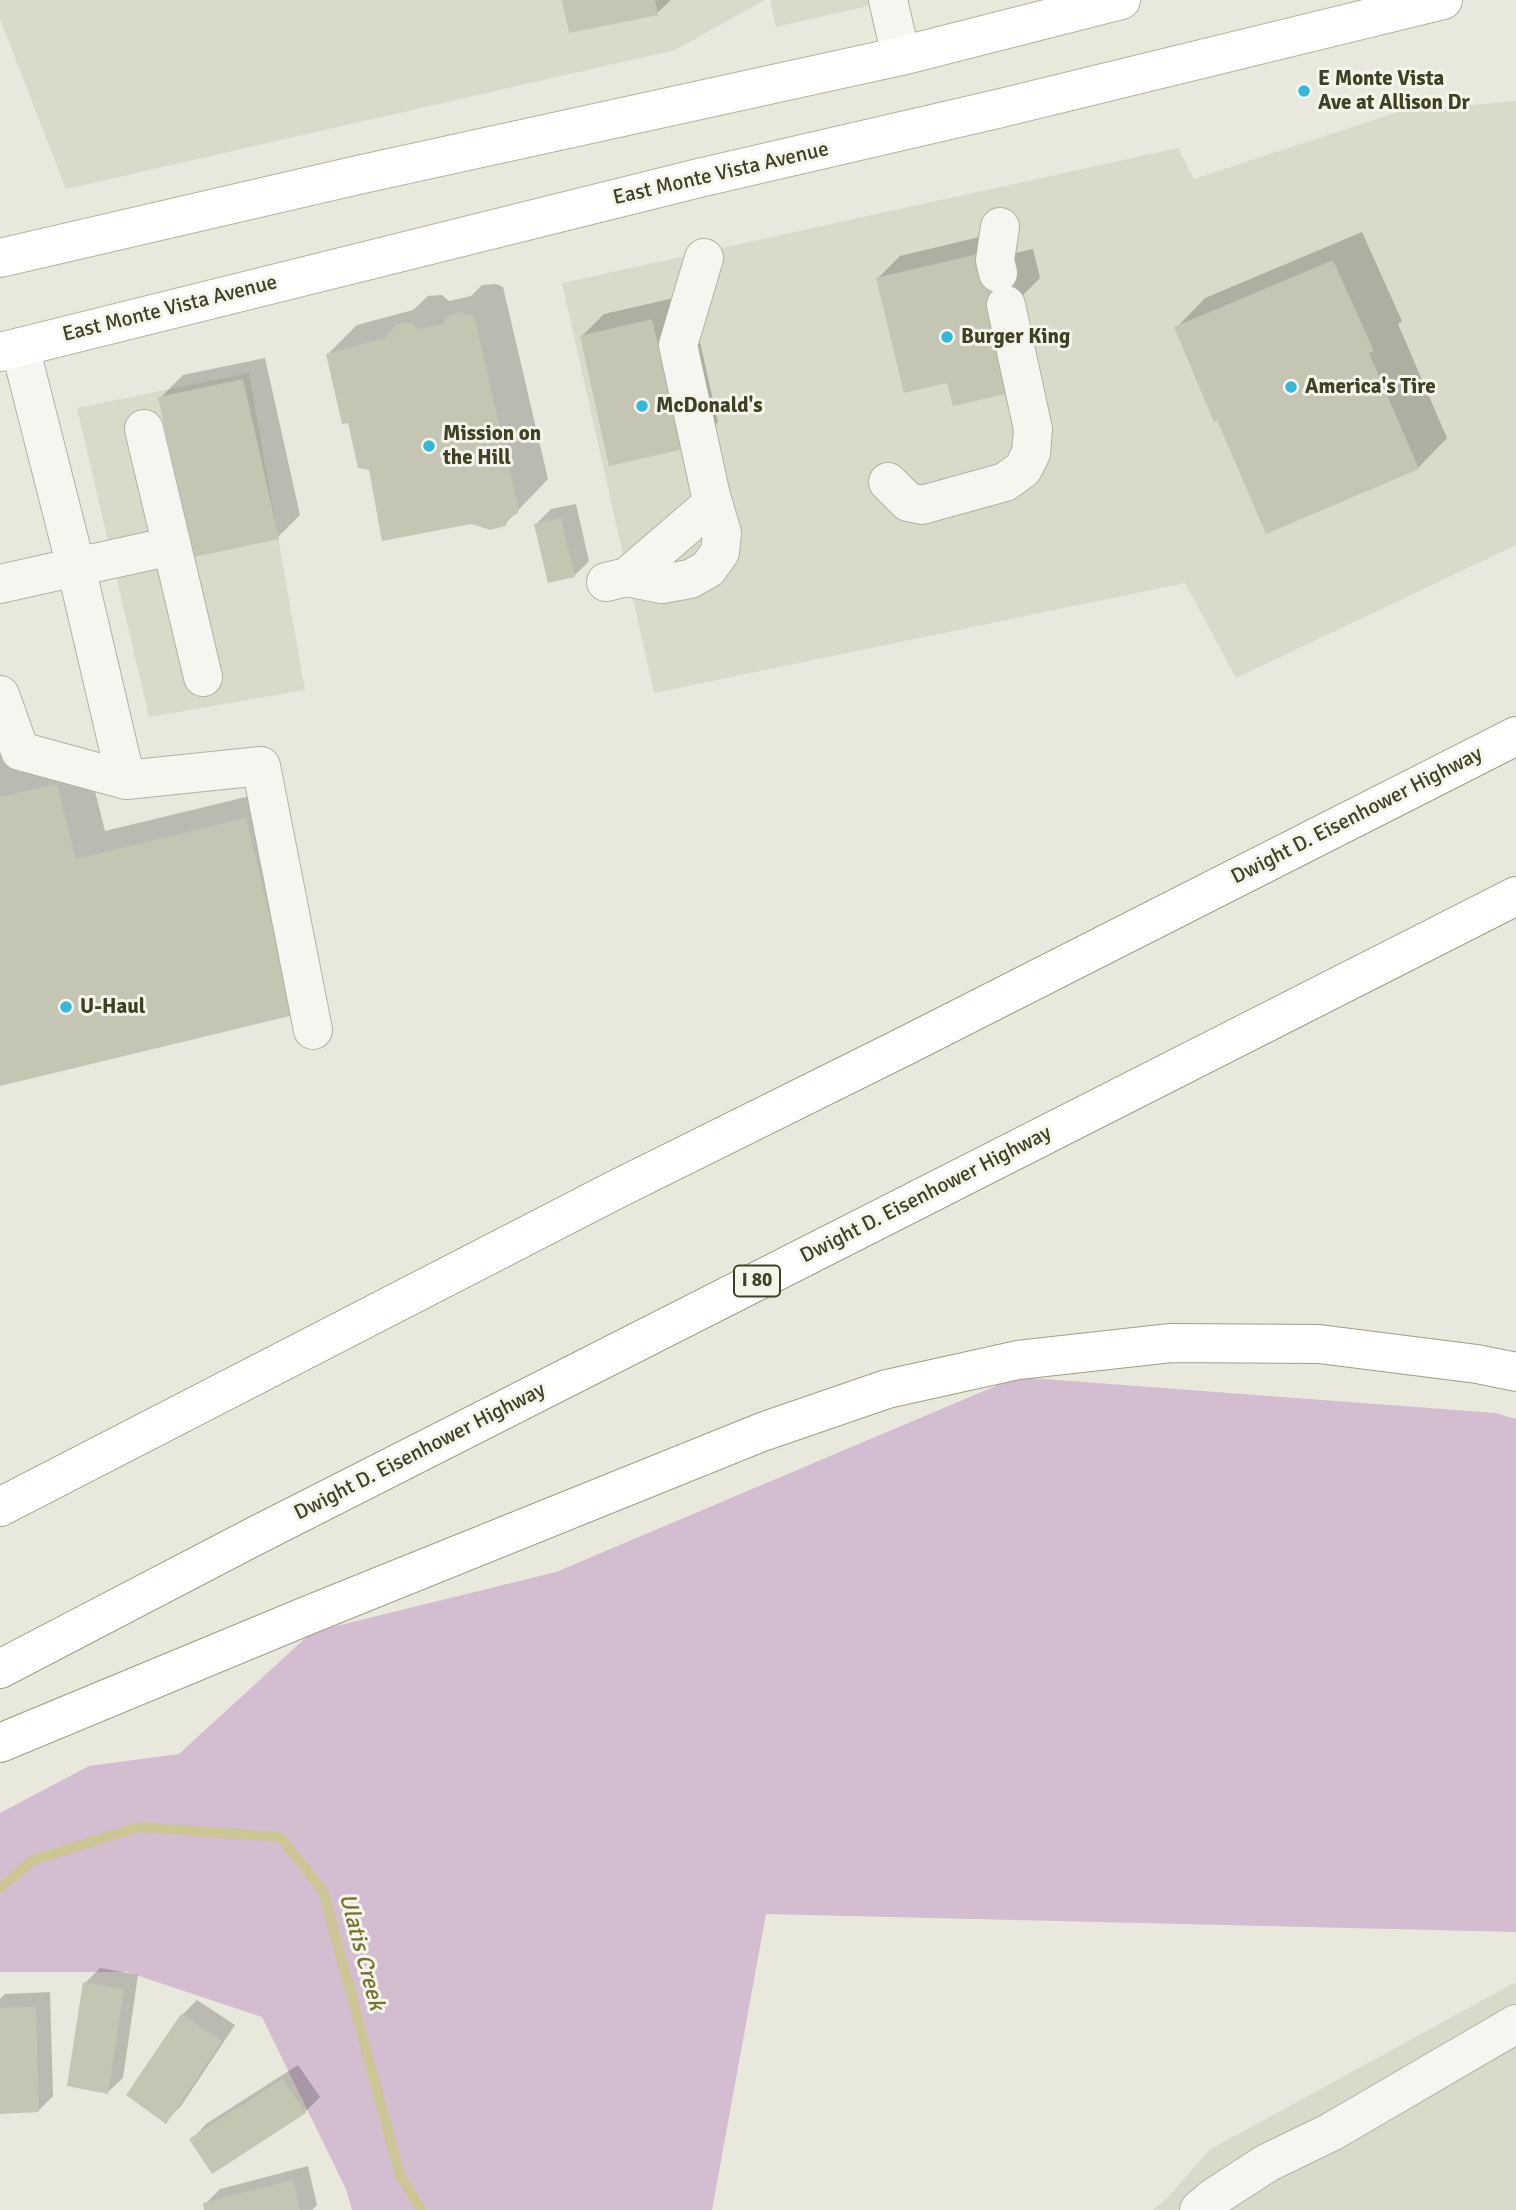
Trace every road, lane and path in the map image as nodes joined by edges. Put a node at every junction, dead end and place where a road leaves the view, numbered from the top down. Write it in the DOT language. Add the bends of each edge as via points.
graph roads {
  1 [pos="888,0"];
  2 [pos="1443,0"];
  3 [pos="1112,1"];
  4 [pos="901,56"];
  5 [pos="1000,227"];
  6 [pos="0,258"];
  7 [pos="704,258"];
  8 [pos="10,350"];
  9 [pos="144,429"];
  10 [pos="888,482"];
  11 [pos="172,546"];
  12 [pos="76,567"];
  13 [pos="617,580"];
  14 [pos="0,584"];
  15 [pos="203,677"];
  16 [pos="0,695"];
  17 [pos="1516,736"];
  18 [pos="126,780"];
  19 [pos="1516,896"];
  20 [pos="313,1030"];
  21 [pos="1516,1372"];
  22 [pos="0,1507"];
  23 [pos="0,1669"];
  24 [pos="0,1743"];
  25 [pos="1516,2024"];
  26 [pos="1212,2206"];
  1 -- 4 [label="lane"];
  2 -- 8 [label="main road, East Monte Vista Avenue" via="699,178"];
  3 -- 4 [label="main road"];
  4 -- 6 [label="main road"];
  5 -- 10 [label="lane" via="995,260 1033,429 1031,453 1023,469 1005,482 922,505 908,502"];
  7 -- 13 [label="lane" via="678,345 722,533 720,552 708,569 690,579 662,584"];
  8 -- 12 [label="lane"];
  9 -- 11 [label="lane"];
  11 -- 12 [label="lane"];
  11 -- 15 [label="lane"];
  12 -- 14 [label="lane"];
  12 -- 18 [label="lane"];
  16 -- 18 [label="lane" via="20,751"];
  17 -- 22 [label="main road, Dwight D. Eisenhower Highway" via="615,1190"];
  18 -- 20 [label="lane" via="261,766"];
  19 -- 23 [label="main road, Dwight D. Eisenhower Highway / I 80"];
  21 -- 24 [label="main road" via="1319,1344 1171,1343 1017,1360 887,1389 749,1437"];
  25 -- 26 [label="lane" via="1331,2132 1267,2162"];
}
